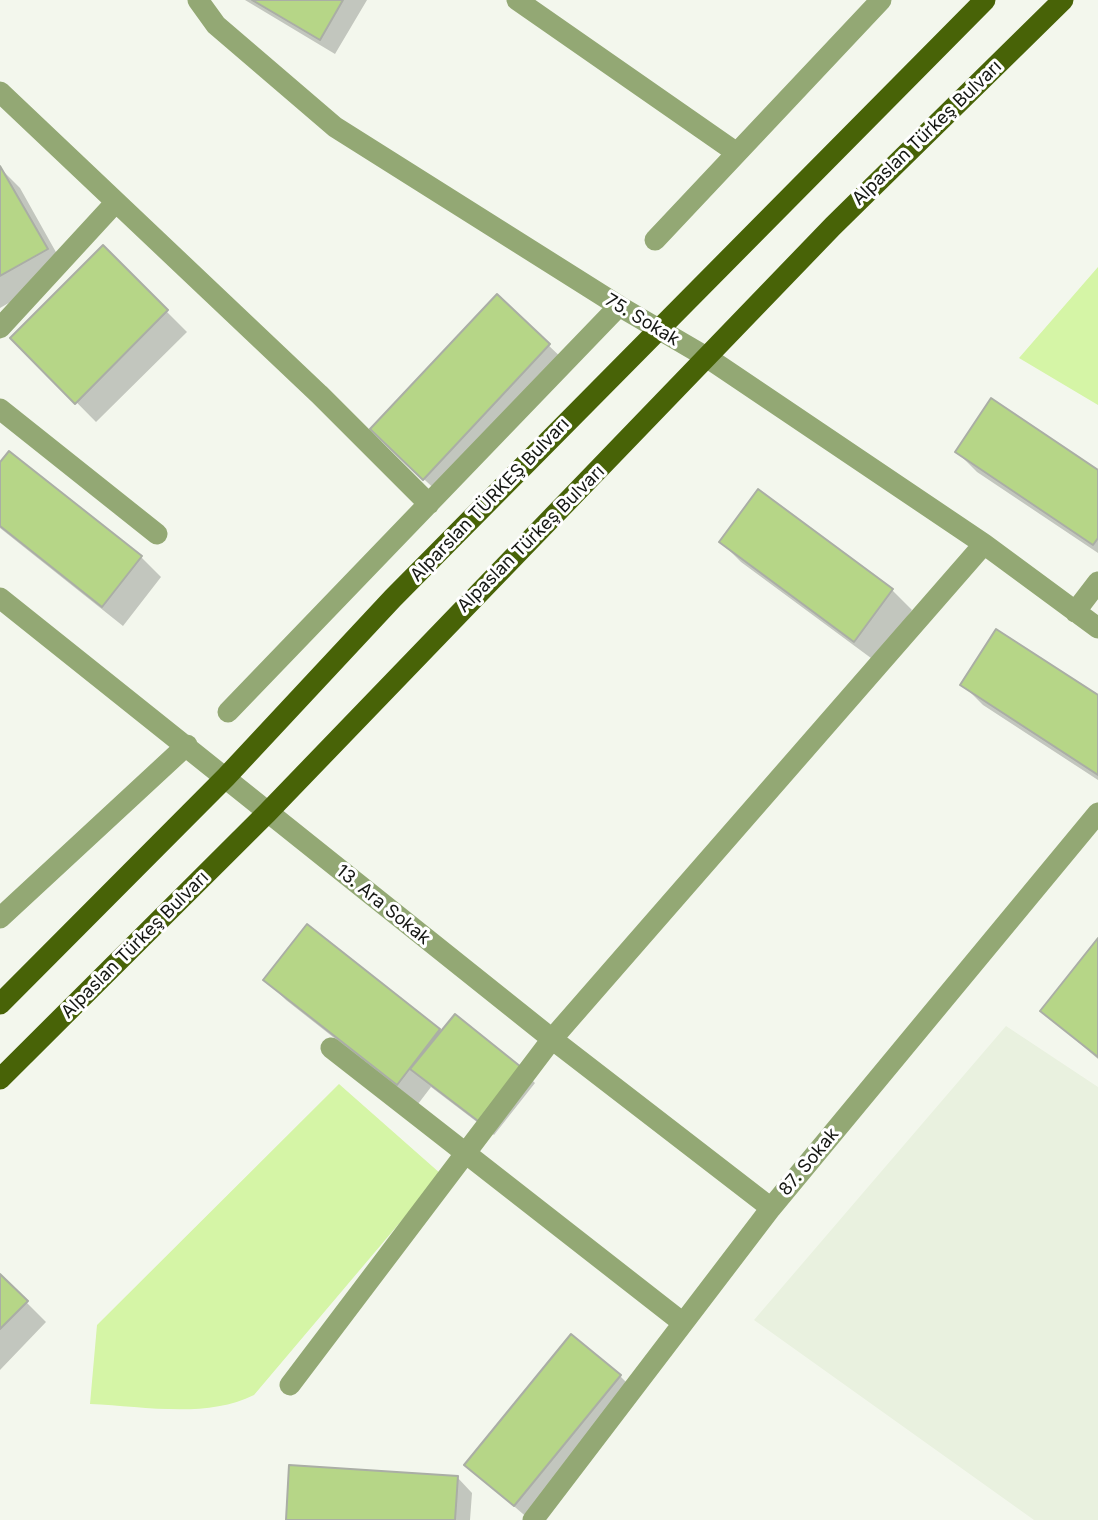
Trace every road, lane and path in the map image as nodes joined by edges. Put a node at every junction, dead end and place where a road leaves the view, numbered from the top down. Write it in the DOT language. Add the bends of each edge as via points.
graph roads {
  1 [pos="198,0"];
  2 [pos="517,0"];
  3 [pos="881,0"];
  4 [pos="985,0"];
  5 [pos="1063,0"];
  6 [pos="0,92"];
  7 [pos="737,153"];
  8 [pos="116,202"];
  9 [pos="654,240"];
  10 [pos="619,306"];
  11 [pos="0,328"];
  12 [pos="657,330"];
  13 [pos="708,358"];
  14 [pos="0,409"];
  15 [pos="429,504"];
  16 [pos="157,534"];
  17 [pos="984,544"];
  18 [pos="1098,582"];
  19 [pos="0,598"];
  20 [pos="1075,612"];
  21 [pos="1098,628"];
  22 [pos="228,712"];
  23 [pos="187,745"];
  24 [pos="226,777"];
  25 [pos="267,813"];
  26 [pos="1098,813"];
  27 [pos="0,918"];
  28 [pos="0,1004"];
  29 [pos="552,1039"];
  30 [pos="331,1048"];
  31 [pos="0,1079"];
  32 [pos="465,1153"];
  33 [pos="771,1208"];
  34 [pos="683,1323"];
  35 [pos="290,1385"];
  36 [pos="533,1520"];
  1 -- 10 [label="street, 75. Sokak" via="216,25 335,127"];
  2 -- 7 [label="street"];
  3 -- 7 [label="street"];
  4 -- 12 [label="main road, Alparslan TÜRKEŞ Bulvarı"];
  5 -- 13 [label="main road, Alpaslan Türkeş Bulvarı" via="833,226"];
  6 -- 8 [label="street"];
  7 -- 9 [label="street"];
  8 -- 11 [label="street"];
  8 -- 15 [label="street"];
  10 -- 12 [label="street, 75. Sokak"];
  10 -- 15 [label="street"];
  12 -- 13 [label="street, 75. Sokak"];
  12 -- 24 [label="main road, Alparslan TÜRKEŞ Bulvarı" via="384,608"];
  13 -- 17 [label="street, 75. Sokak"];
  13 -- 25 [label="main road, Alpaslan Türkeş Bulvarı"];
  14 -- 16 [label="street"];
  15 -- 22 [label="street"];
  17 -- 20 [label="street, 75. Sokak"];
  17 -- 29 [label="street"];
  18 -- 20 [label="street"];
  19 -- 23 [label="street, 13. Ara Sokak"];
  20 -- 21 [label="street, 75. Sokak"];
  23 -- 24 [label="street, 13. Ara Sokak"];
  23 -- 27 [label="street"];
  24 -- 25 [label="street, 13. Ara Sokak"];
  24 -- 28 [label="main road, Alparslan TÜRKEŞ Bulvarı"];
  25 -- 29 [label="street, 13. Ara Sokak"];
  25 -- 31 [label="main road, Alpaslan Türkeş Bulvarı"];
  26 -- 33 [label="street, 87. Sokak"];
  29 -- 32 [label="street"];
  29 -- 33 [label="street, 13. Ara Sokak"];
  30 -- 32 [label="street"];
  32 -- 34 [label="street"];
  32 -- 35 [label="street"];
  33 -- 34 [label="street, 87. Sokak"];
  34 -- 36 [label="street, 87. Sokak"];
}
